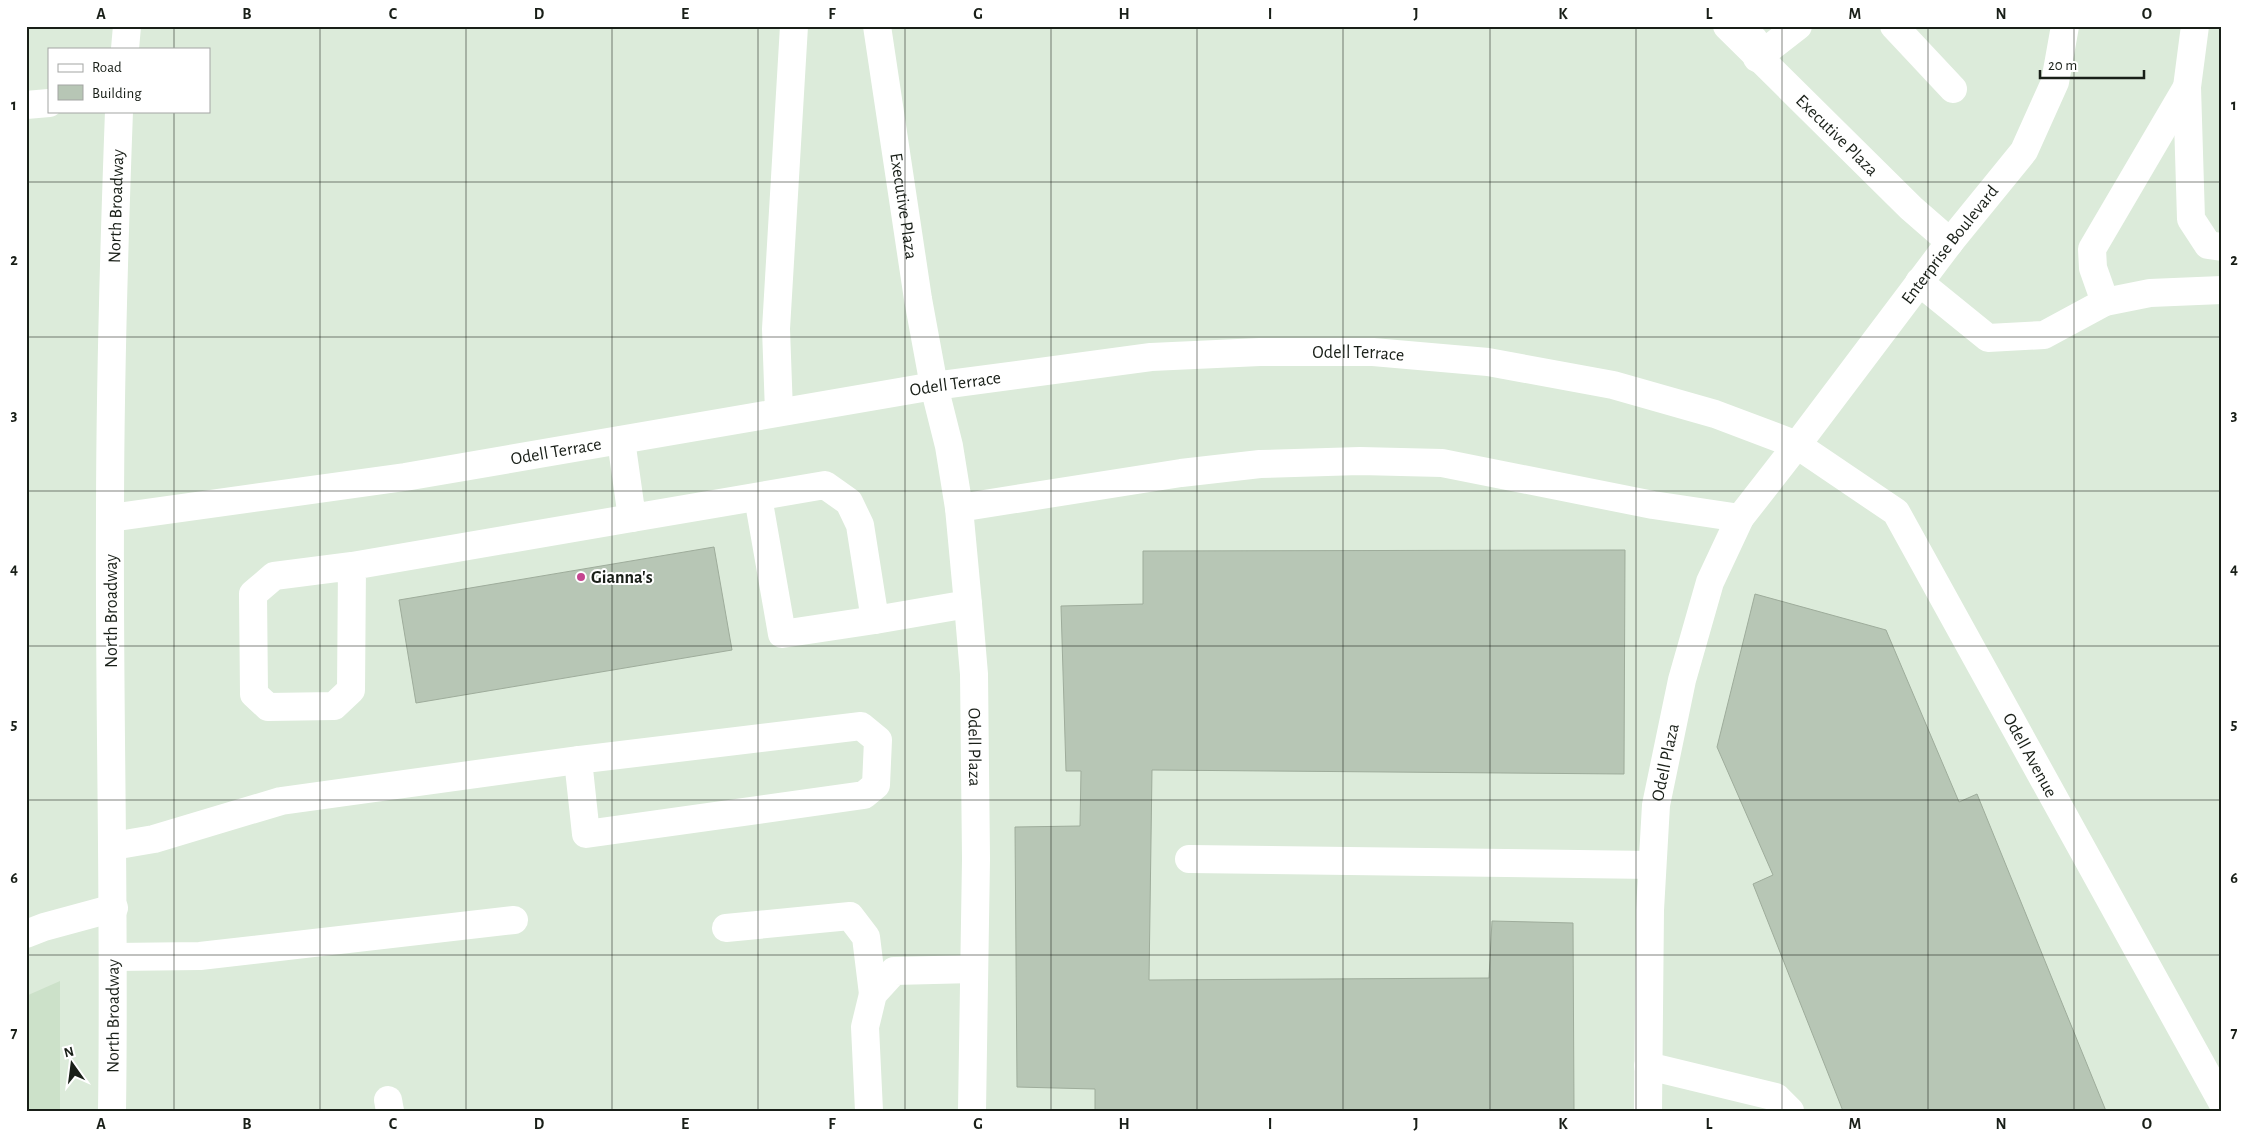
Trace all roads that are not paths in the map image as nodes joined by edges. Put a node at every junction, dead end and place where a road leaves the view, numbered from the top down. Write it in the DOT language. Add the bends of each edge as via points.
graph roads {
  1 [pos="127,26"];
  2 [pos="794,26"];
  3 [pos="877,26"];
  4 [pos="1727,26"];
  5 [pos="1752,26"];
  6 [pos="1798,26"];
  7 [pos="1894,26"];
  8 [pos="2065,26"];
  9 [pos="2194,26"];
  10 [pos="125,48"];
  11 [pos="1757,58"];
  12 [pos="2187,87"];
  13 [pos="1953,89"];
  14 [pos="48,103"];
  15 [pos="26,105"];
  16 [pos="119,112"];
  17 [pos="1950,242"];
  18 [pos="2222,246"];
  19 [pos="1919,282"];
  20 [pos="2222,290"];
  21 [pos="2105,302"];
  22 [pos="934,386"];
  23 [pos="779,412"];
  24 [pos="621,440"];
  25 [pos="1797,445"];
  26 [pos="758,497"];
  27 [pos="959,508"];
  28 [pos="110,518"];
  29 [pos="632,518"];
  30 [pos="1740,518"];
  31 [pos="352,566"];
  32 [pos="968,604"];
  33 [pos="875,620"];
  34 [pos="578,760"];
  35 [pos="113,846"];
  36 [pos="1189,859"];
  37 [pos="1652,865"];
  38 [pos="114,908"];
  39 [pos="514,920"];
  40 [pos="726,928"];
  41 [pos="26,934"];
  42 [pos="114,957"];
  43 [pos="974,969"];
  44 [pos="873,994"];
  45 [pos="1648,1066"];
  46 [pos="2222,1102"];
  47 [pos="112,1111"];
  48 [pos="869,1111"];
  49 [pos="972,1111"];
  50 [pos="1648,1111"];
  51 [pos="1790,1111"];
  1 -- 10 [label="street"];
  2 -- 23 [label="street" via="776,330"];
  3 -- 22 [label="street, Executive Plaza"];
  4 -- 11 [label="street, Executive Plaza"];
  5 -- 11 [label="street"];
  6 -- 11 [label="street"];
  7 -- 13 [label="street"];
  8 -- 17 [label="street, Enterprise Boulevard" via="2055,82 2024,151"];
  9 -- 12 [label="street"];
  11 -- 17 [label="street, Executive Plaza"];
  12 -- 18 [label="street" via="2191,219 2208,245"];
  12 -- 21 [label="street" via="2092,249 2093,268"];
  14 -- 15 [label="street"];
  16 -- 28 [label="street, North Broadway" via="113,254"];
  17 -- 19 [label="street, Enterprise Boulevard"];
  19 -- 21 [label="street" via="1988,338 2044,335"];
  19 -- 25 [label="street, Enterprise Boulevard"];
  20 -- 21 [label="street" via="2150,293"];
  22 -- 23 [label="street, Odell Terrace"];
  22 -- 25 [label="street, Odell Terrace" via="1151,357 1260,352 1373,352 1488,362 1613,385 1715,414"];
  22 -- 27 [label="street, Odell Plaza" via="949,446"];
  23 -- 24 [label="street, Odell Terrace"];
  24 -- 28 [label="street, Odell Terrace" via="405,477"];
  24 -- 29 [label="street"];
  25 -- 30 [label="street, Odell Plaza"];
  25 -- 46 [label="street, Odell Avenue" via="1896,512"];
  26 -- 29 [label="street"];
  26 -- 33 [label="street" via="825,485 849,502 860,525"];
  26 -- 33 [label="street" via="782,634"];
  27 -- 30 [label="street" via="1181,473 1250,465 1360,461 1442,463 1653,505"];
  27 -- 32 [label="street, Odell Plaza"];
  28 -- 35 [label="street, North Broadway"];
  29 -- 31 [label="street"];
  30 -- 37 [label="street, Odell Plaza" via="1710,582 1682,680 1656,805"];
  31 -- 31 [label="street" via="274,576 254,594 254,694 268,708 334,706 351,690"];
  32 -- 33 [label="street"];
  32 -- 43 [label="street, Odell Plaza" via="974,674"];
  34 -- 34 [label="street" via="586,834 864,794 876,785 878,740 861,726"];
  34 -- 35 [label="street" via="281,801 154,839"];
  35 -- 38 [label="street, North Broadway"];
  36 -- 37 [label="street"];
  37 -- 45 [label="street, Odell Plaza"];
  38 -- 41 [label="street"];
  38 -- 42 [label="street, North Broadway"];
  39 -- 42 [label="street" via="200,956"];
  40 -- 44 [label="street" via="850,916 866,937"];
  42 -- 47 [label="street, North Broadway"];
  43 -- 44 [label="street" via="894,971"];
  43 -- 49 [label="street, Odell Plaza"];
  44 -- 48 [label="street" via="864,1027"];
  45 -- 50 [label="street, Odell Plaza"];
  45 -- 51 [label="street" via="1776,1097"];
}
